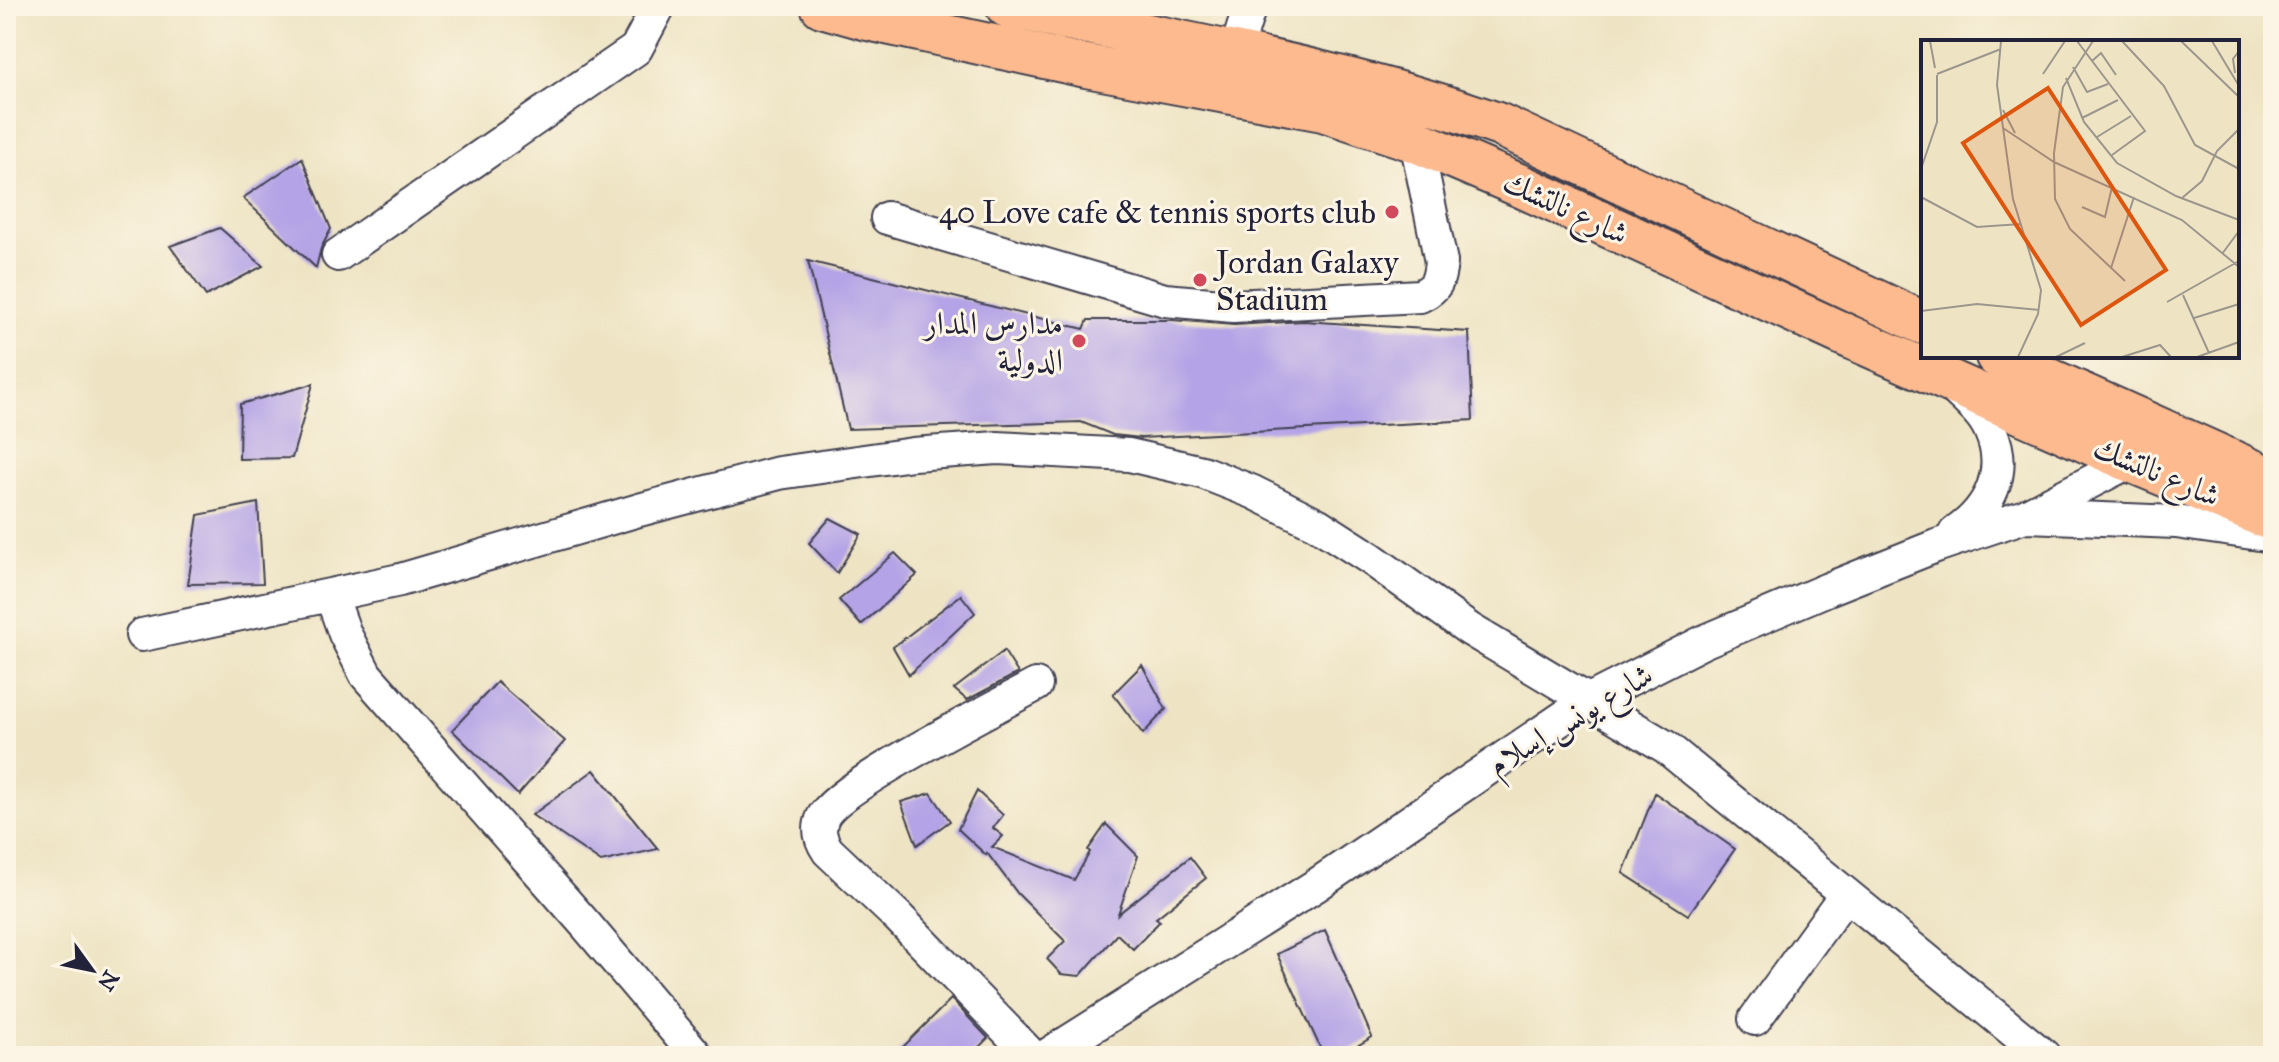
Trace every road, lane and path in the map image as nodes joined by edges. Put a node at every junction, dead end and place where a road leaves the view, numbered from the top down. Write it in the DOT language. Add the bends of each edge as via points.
graph roads {
  1 [pos="659,6"];
  2 [pos="822,6"];
  3 [pos="1007,6"];
  4 [pos="1250,6"];
  5 [pos="1090,15"];
  6 [pos="1235,54"];
  7 [pos="1416,141"];
  8 [pos="887,218"];
  9 [pos="338,255"];
  10 [pos="1921,322"];
  11 [pos="2001,358"];
  12 [pos="1944,378"];
  13 [pos="2176,437"];
  14 [pos="2131,461"];
  15 [pos="2273,480"];
  16 [pos="2025,516"];
  17 [pos="2273,520"];
  18 [pos="2273,536"];
  19 [pos="1936,546"];
  20 [pos="331,595"];
  21 [pos="142,635"];
  22 [pos="1036,685"];
  23 [pos="1589,700"];
  24 [pos="1846,894"];
  25 [pos="1755,1019"];
  26 [pos="697,1056"];
  27 [pos="1032,1056"];
  28 [pos="1046,1056"];
  29 [pos="2044,1056"];
  1 -- 9 [label="street" via="636,49"];
  2 -- 7 [label="main road, شارع نالتشك" via="1071,62 1323,110"];
  3 -- 5 [label="main road, شارع نالتشك"];
  4 -- 6 [label="street"];
  5 -- 6 [label="main road, شارع نالتشك"];
  6 -- 10 [label="main road, شارع نالتشك" via="1384,88 1500,125"];
  7 -- 8 [label="street" via="1441,262 1433,290 1420,296 1233,306 1176,302"];
  7 -- 12 [label="main road, شارع نالتشك"];
  11 -- 13 [label="main road, شارع نالتشك"];
  12 -- 14 [label="main road, شارع نالتشك"];
  12 -- 19 [label="street" via="1990,428 1997,474 1984,508"];
  13 -- 14 [label="street, شارع يونس إسلام"];
  13 -- 15 [label="main road, شارع نالتشك"];
  14 -- 16 [label="street, شارع يونس إسلام"];
  14 -- 17 [label="main road, شارع نالتشك"];
  16 -- 18 [label="street" via="2176,522"];
  16 -- 19 [label="street, شارع يونس إسلام"];
  19 -- 23 [label="street, شارع يونس إسلام" via="1703,642"];
  20 -- 21 [label="street"];
  20 -- 23 [label="street" via="779,473 997,448 1129,455 1202,472 1317,524 1469,629"];
  20 -- 26 [label="street" via="366,675"];
  22 -- 27 [label="street" via="843,796 824,816 820,829 828,851"];
  23 -- 24 [label="street" via="1666,747"];
  23 -- 28 [label="street, شارع يونس إسلام" via="1315,886"];
  24 -- 25 [label="street"];
  24 -- 29 [label="street"];
}
